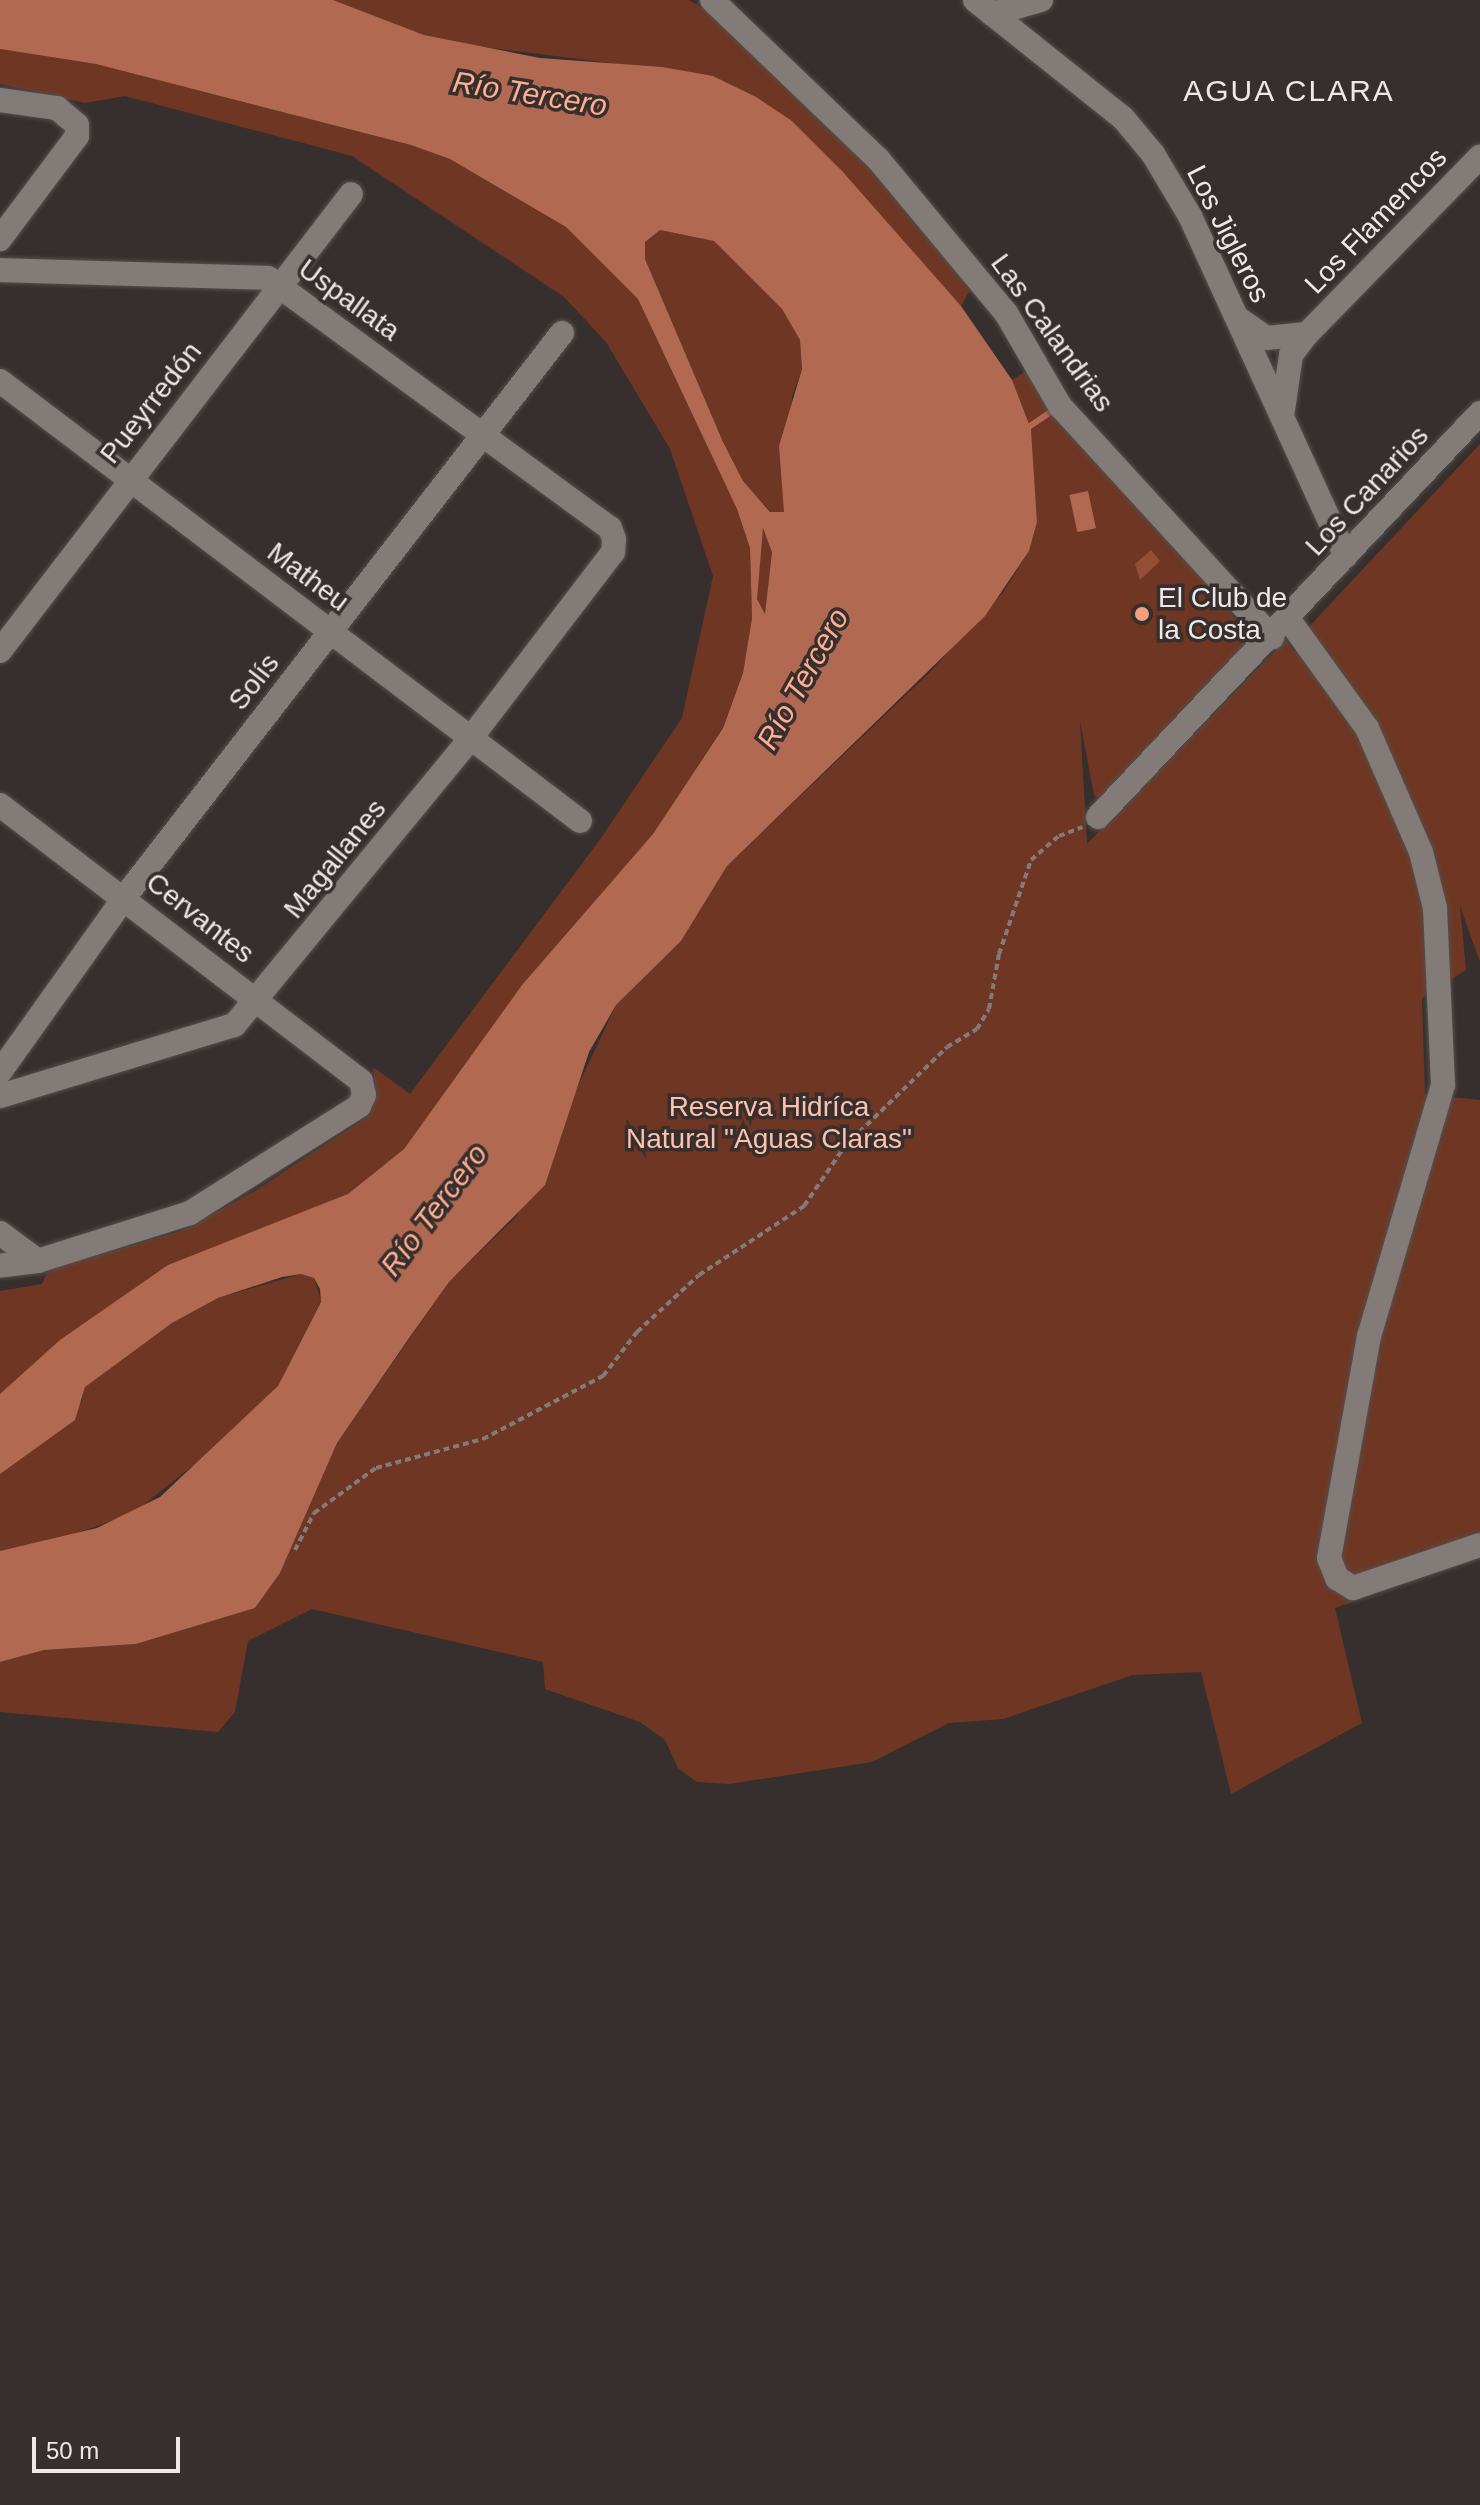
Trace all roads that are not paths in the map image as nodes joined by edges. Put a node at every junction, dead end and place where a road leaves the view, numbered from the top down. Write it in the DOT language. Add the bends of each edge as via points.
graph roads {
  1 [pos="712,0"];
  2 [pos="1041,0"];
  3 [pos="984,7"];
  4 [pos="0,100"];
  5 [pos="1480,157"];
  6 [pos="351,194"];
  7 [pos="0,239"];
  8 [pos="0,270"];
  9 [pos="280,287"];
  10 [pos="1237,317"];
  11 [pos="562,333"];
  12 [pos="1307,334"];
  13 [pos="0,381"];
  14 [pos="1480,413"];
  15 [pos="1282,414"];
  16 [pos="483,435"];
  17 [pos="130,479"];
  18 [pos="610,528"];
  19 [pos="1346,556"];
  20 [pos="1281,628"];
  21 [pos="331,632"];
  22 [pos="0,651"];
  23 [pos="471,738"];
  24 [pos="0,805"];
  25 [pos="1098,817"];
  26 [pos="580,821"];
  27 [pos="124,898"];
  28 [pos="259,1002"];
  29 [pos="0,1072"];
  30 [pos="0,1096"];
  31 [pos="0,1233"];
  32 [pos="38,1261"];
  33 [pos="0,1266"];
  34 [pos="1480,1545"];
  1 -- 20 [label="street, Las Calandrias" via="878,159 1006,313 1060,406"];
  2 -- 3 [label="street"];
  3 -- 10 [label="street, Los Jigleros" via="1123,118 1153,154"];
  4 -- 7 [label="street" via="71,114 77,136"];
  5 -- 12 [label="street, Los Flamencos"];
  6 -- 9 [label="street, Pueyrredón"];
  8 -- 9 [label="street, Uspallata" via="268,278"];
  9 -- 16 [label="street, Uspallata"];
  9 -- 17 [label="street, Pueyrredón"];
  10 -- 12 [label="street" via="1266,338"];
  10 -- 15 [label="street, Los Jigleros"];
  11 -- 16 [label="street, Solís"];
  12 -- 15 [label="street, Los Flamencos" via="1291,355"];
  13 -- 17 [label="street, Matheu"];
  14 -- 19 [label="street, Los Canarios"];
  15 -- 19 [label="street, Los Jigleros"];
  16 -- 18 [label="street, Uspallata"];
  16 -- 21 [label="street, Solís"];
  17 -- 21 [label="street, Matheu"];
  17 -- 22 [label="street, Pueyrredón"];
  18 -- 23 [label="street, Magallanes" via="613,552"];
  19 -- 20 [label="street, Los Canarios"];
  20 -- 25 [label="street, Los Canarios"];
  20 -- 34 [label="street, Las Calandrias" via="1367,728 1399,794 1430,884 1439,983 1442,1106 1396,1235 1369,1336 1329,1558 1337,1578 1353,1588"];
  21 -- 23 [label="street, Matheu"];
  21 -- 27 [label="street, Solís"];
  23 -- 26 [label="street, Matheu"];
  23 -- 28 [label="street, Magallanes"];
  24 -- 27 [label="street, Cervantes"];
  27 -- 28 [label="street, Cervantes"];
  27 -- 29 [label="street, Solís"];
  28 -- 30 [label="street, Magallanes" via="234,1025"];
  28 -- 32 [label="street, Cervantes" via="361,1081 359,1106 208,1204"];
  31 -- 32 [label="street"];
  32 -- 33 [label="street"];
}
